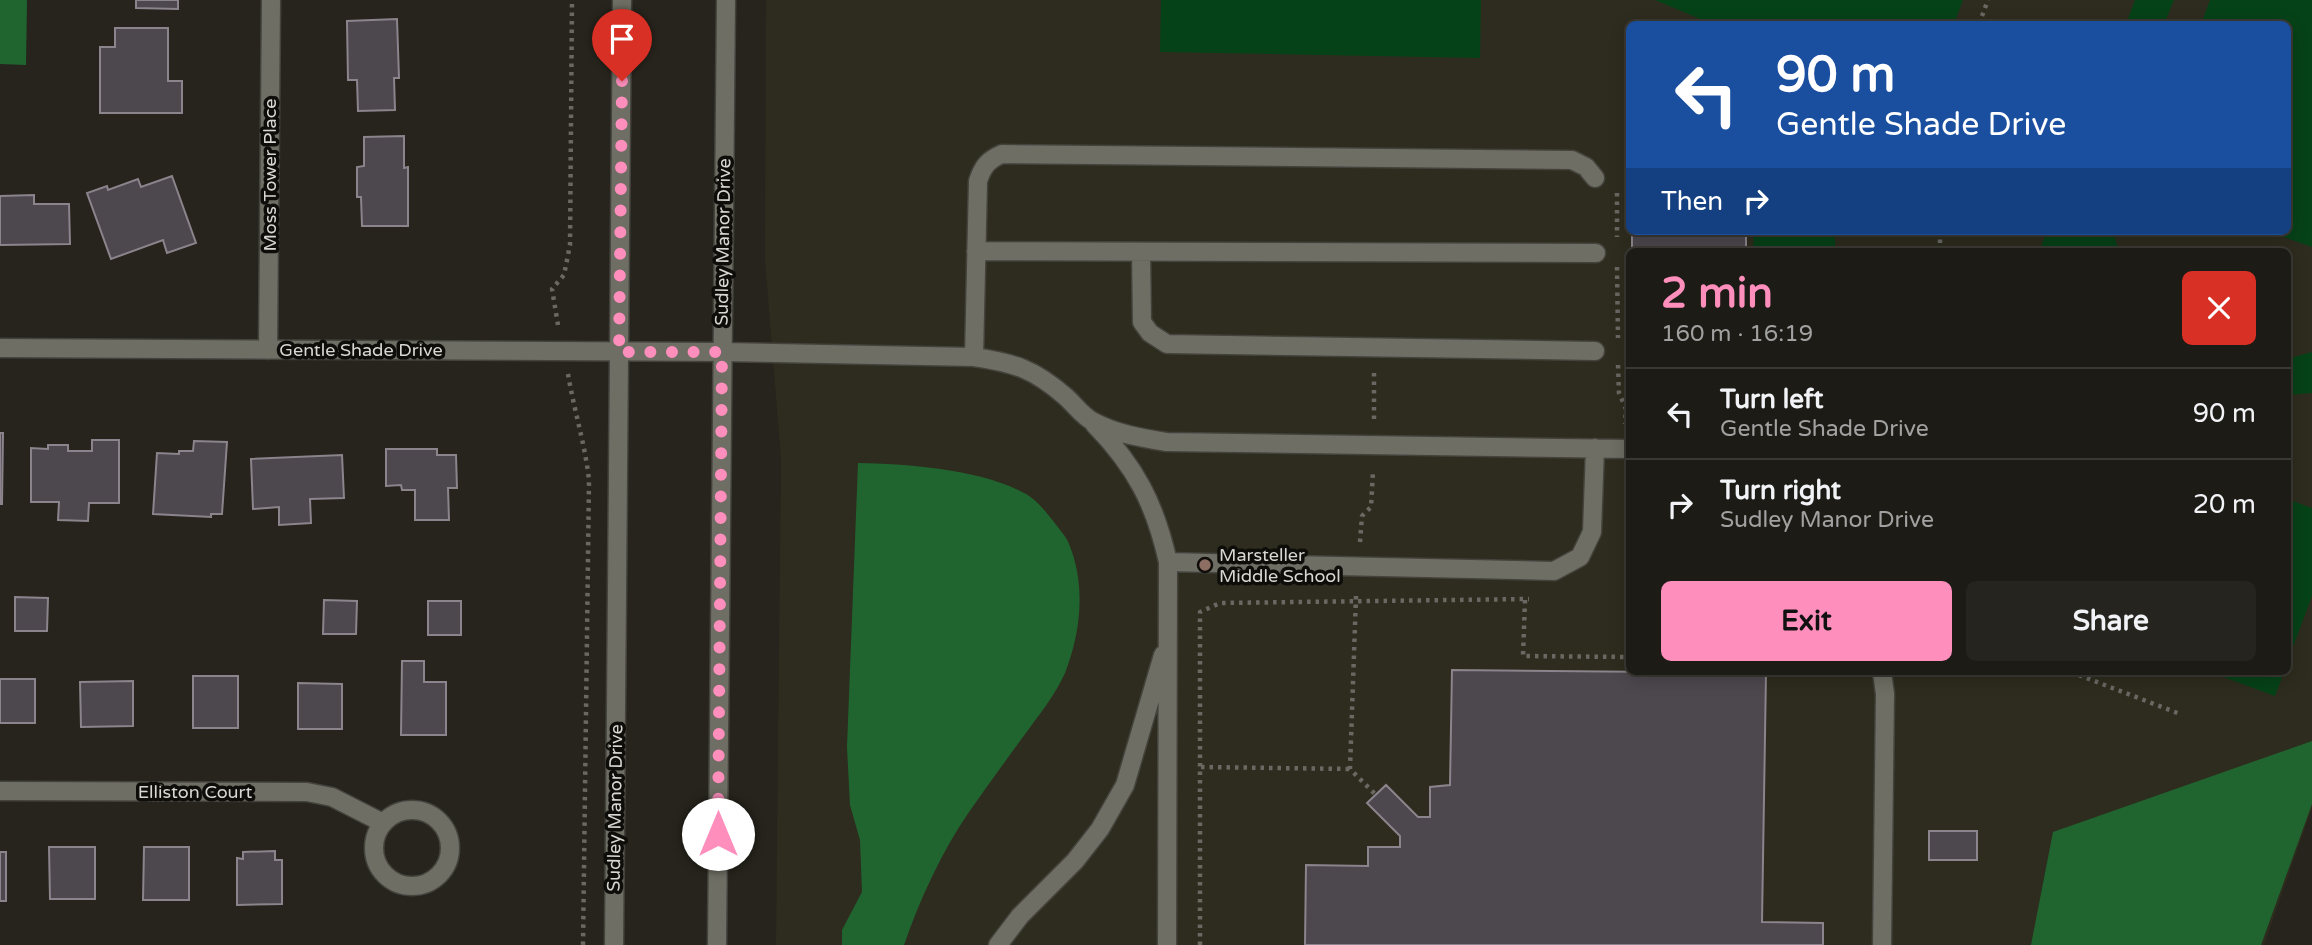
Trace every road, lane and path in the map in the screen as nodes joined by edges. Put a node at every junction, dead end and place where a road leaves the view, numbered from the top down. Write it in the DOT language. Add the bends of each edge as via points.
graph roads {
  1 [pos="271,0"];
  2 [pos="572,0"];
  3 [pos="622,0"];
  4 [pos="726,0"];
  5 [pos="1988,0"];
  6 [pos="1980,21"];
  7 [pos="1595,178"];
  8 [pos="976,251"];
  9 [pos="1141,252"];
  10 [pos="1595,253"];
  11 [pos="552,289"];
  12 [pos="0,348"];
  13 [pos="268,349"];
  14 [pos="1595,351"];
  15 [pos="619,352"];
  16 [pos="722,352"];
  17 [pos="974,357"];
  18 [pos="575,418"];
  19 [pos="1092,422"];
  20 [pos="1595,448"];
  21 [pos="1626,449"];
  22 [pos="1168,562"];
  23 [pos="1356,599"];
  24 [pos="1525,600"];
  25 [pos="1169,635"];
  26 [pos="1626,657"];
  27 [pos="1882,675"];
  28 [pos="2079,675"];
  29 [pos="2180,713"];
  30 [pos="1168,767"];
  31 [pos="1201,767"];
  32 [pos="1350,769"];
  33 [pos="0,791"];
  34 [pos="383,823"];
  35 [pos="583,945"];
  36 [pos="614,945"];
  37 [pos="717,945"];
  38 [pos="999,945"];
  39 [pos="1167,945"];
  40 [pos="1200,945"];
  41 [pos="1882,945"];
  1 -- 13 [label="main road, Moss Tower Place"];
  2 -- 11 [label="path" via="570,245 564,275"];
  3 -- 15 [label="main road, Sudley Manor Drive"];
  4 -- 16 [label="main road, Sudley Manor Drive"];
  5 -- 6 [label="path"];
  7 -- 8 [label="main road" via="1572,160 1002,153 983,167 978,181"];
  8 -- 9 [label="main road"];
  8 -- 17 [label="main road"];
  9 -- 10 [label="main road"];
  9 -- 14 [label="main road" via="1142,322 1150,334 1167,344"];
  12 -- 13 [label="main road, Gentle Shade Drive"];
  13 -- 15 [label="main road, Gentle Shade Drive"];
  15 -- 16 [label="main road, Gentle Shade Drive"];
  15 -- 36 [label="main road, Sudley Manor Drive"];
  16 -- 17 [label="main road, Gentle Shade Drive"];
  16 -- 37 [label="main road, Sudley Manor Drive"];
  17 -- 19 [label="main road, Gentle Shade Drive" via="1026,368"];
  18 -- 35 [label="path" via="585,444 589,480"];
  19 -- 20 [label="main road" via="1167,442"];
  19 -- 22 [label="main road, Gentle Shade Drive" via="1113,443 1149,498"];
  20 -- 21 [label="main road"];
  20 -- 22 [label="main road" via="1592,532 1580,557 1554,571"];
  22 -- 25 [label="main road, Gentle Shade Drive"];
  23 -- 31 [label="path" via="1220,603 1200,612"];
  24 -- 26 [label="path" via="1524,656"];
  25 -- 30 [label="main road, Gentle Shade Drive"];
  25 -- 38 [label="main road" via="1125,785 1075,861 1020,916"];
  27 -- 41 [label="main road"];
  28 -- 29 [label="path"];
  30 -- 31 [label="path"];
  30 -- 39 [label="main road, Gentle Shade Drive"];
  31 -- 32 [label="path"];
  31 -- 40 [label="path"];
  33 -- 34 [label="main road, Elliston Court" via="307,792 332,797"];
  34 -- 34 [label="main road" via="374,841 375,858 384,874 398,884 419,886 443,870 449,836 438,820 409,810"];
}
